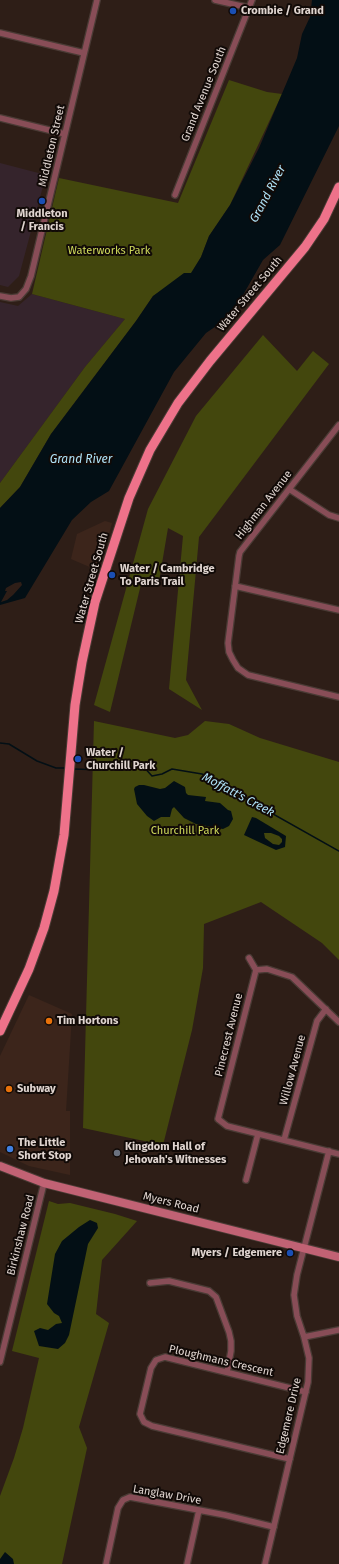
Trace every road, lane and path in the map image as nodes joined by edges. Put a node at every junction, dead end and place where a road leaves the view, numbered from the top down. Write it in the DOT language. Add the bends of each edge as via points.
graph roads {
  1 [pos="97,0"];
  2 [pos="215,0"];
  3 [pos="252,0"];
  4 [pos="250,8"];
  5 [pos="0,33"];
  6 [pos="84,53"];
  7 [pos="0,118"];
  8 [pos="65,134"];
  9 [pos="339,187"];
  10 [pos="339,192"];
  11 [pos="175,195"];
  12 [pos="333,201"];
  13 [pos="0,296"];
  14 [pos="339,425"];
  15 [pos="289,489"];
  16 [pos="339,518"];
  17 [pos="235,586"];
  18 [pos="339,610"];
  19 [pos="339,696"];
  20 [pos="249,958"];
  21 [pos="256,970"];
  22 [pos="326,1009"];
  23 [pos="339,1022"];
  24 [pos="0,1031"];
  25 [pos="258,1134"];
  26 [pos="284,1140"];
  27 [pos="329,1151"];
  28 [pos="339,1154"];
  29 [pos="0,1166"];
  30 [pos="246,1180"];
  31 [pos="44,1183"];
  32 [pos="304,1248"];
  33 [pos="339,1257"];
  34 [pos="150,1284"];
  35 [pos="339,1330"];
  36 [pos="304,1337"];
  37 [pos="0,1362"];
  38 [pos="226,1372"];
  39 [pos="306,1392"];
  40 [pos="290,1459"];
  41 [pos="199,1510"];
  42 [pos="274,1527"];
  43 [pos="106,1564"];
  44 [pos="187,1564"];
  45 [pos="265,1564"];
  1 -- 6 [label="street, Middleton Street"];
  2 -- 4 [label="street"];
  3 -- 4 [label="street, Grand Avenue South"];
  4 -- 11 [label="street, Grand Avenue South"];
  5 -- 6 [label="street"];
  6 -- 8 [label="street, Middleton Street"];
  7 -- 8 [label="street"];
  8 -- 13 [label="street, Middleton Street" via="26,289 15,298"];
  9 -- 12 [label="main road, Water Street South"];
  10 -- 12 [label="main road"];
  12 -- 24 [label="main road, Water Street South" via="305,247 178,403 150,450 129,498 95,602 75,705 64,835 54,891 29,969"];
  14 -- 15 [label="street, Highman Avenue"];
  15 -- 16 [label="street" via="329,515"];
  15 -- 17 [label="street, Highman Avenue" via="240,552"];
  17 -- 18 [label="street"];
  17 -- 19 [label="street, Highman Avenue" via="228,644 230,656 238,668 255,678"];
  20 -- 21 [label="street"];
  21 -- 22 [label="street" via="267,969 292,977"];
  21 -- 25 [label="street, Pinecrest Avenue" via="218,1119 227,1126"];
  22 -- 23 [label="street"];
  22 -- 26 [label="street, Willow Avenue" via="317,1021"];
  25 -- 26 [label="street"];
  25 -- 30 [label="street"];
  26 -- 27 [label="street"];
  27 -- 28 [label="street"];
  27 -- 32 [label="street, Edgemere Drive"];
  29 -- 31 [label="main road, Myers Road"];
  31 -- 32 [label="main road, Myers Road"];
  31 -- 37 [label="street, Birkinshaw Road"];
  32 -- 33 [label="main road, Myers Road"];
  32 -- 36 [label="street, Edgemere Drive" via="294,1295"];
  34 -- 38 [label="street" via="170,1281 208,1292 216,1297 231,1341"];
  35 -- 36 [label="street"];
  36 -- 39 [label="street, Edgemere Drive" via="309,1365"];
  38 -- 39 [label="street, Ploughmans Crescent"];
  38 -- 40 [label="street, Ploughmans Crescent" via="165,1357 156,1360 151,1368 140,1414 144,1422"];
  39 -- 40 [label="street, Edgemere Drive"];
  40 -- 42 [label="street, Edgemere Drive"];
  41 -- 42 [label="street, Langlaw Drive"];
  41 -- 43 [label="street, Langlaw Drive" via="133,1497 126,1498 118,1508"];
  41 -- 44 [label="street"];
  42 -- 45 [label="street, Edgemere Drive"];
}
